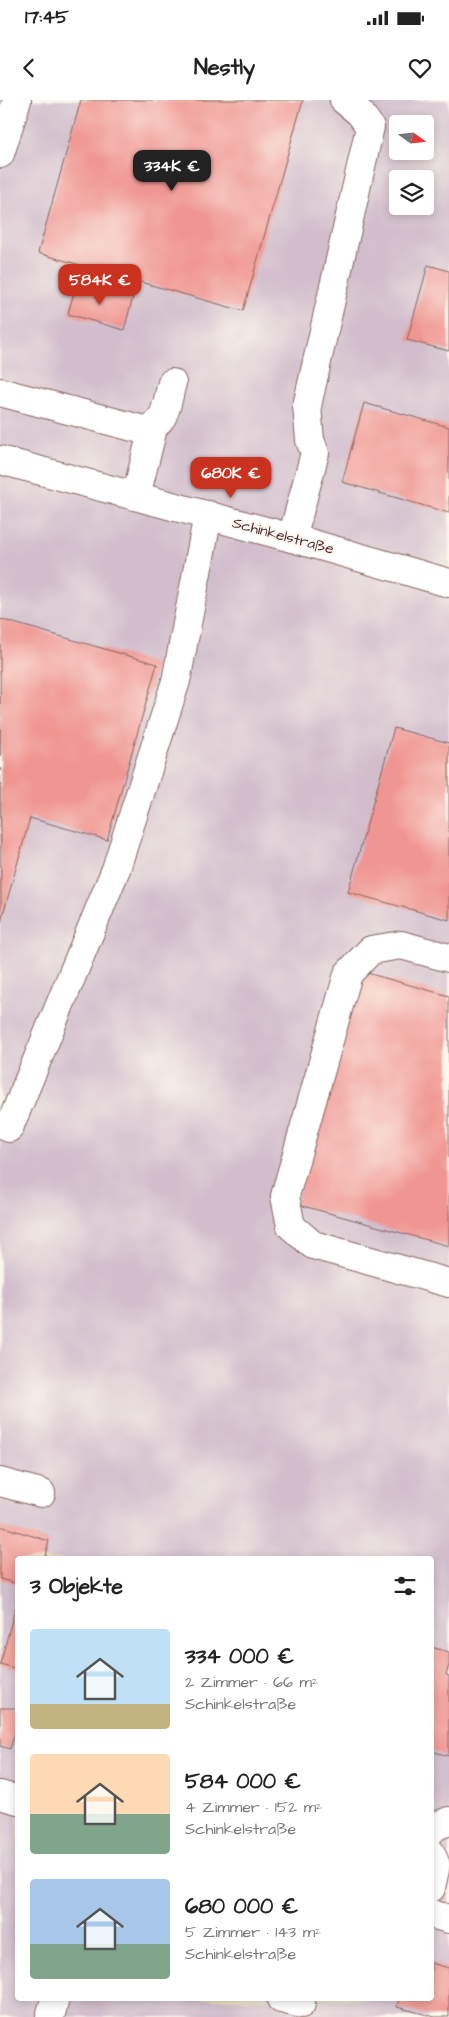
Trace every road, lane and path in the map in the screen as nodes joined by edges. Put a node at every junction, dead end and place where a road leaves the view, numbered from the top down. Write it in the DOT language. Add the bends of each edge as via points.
graph roads {
  1 [pos="17,100"];
  2 [pos="344,100"];
  3 [pos="0,154"];
  4 [pos="172,383"];
  5 [pos="0,392"];
  6 [pos="153,428"];
  7 [pos="0,460"];
  8 [pos="136,496"];
  9 [pos="208,515"];
  10 [pos="292,538"];
  11 [pos="449,583"];
  12 [pos="449,958"];
  13 [pos="9,1128"];
  14 [pos="449,1283"];
  15 [pos="0,1482"];
  16 [pos="41,1493"];
  17 [pos="0,1795"];
  18 [pos="15,1799"];
  19 [pos="449,1821"];
  20 [pos="434,1827"];
  21 [pos="434,1860"];
  22 [pos="434,1874"];
  23 [pos="434,1915"];
  24 [pos="449,1919"];
  25 [pos="54,2001"];
  26 [pos="50,2017"];
  1 -- 3 [label="street"];
  2 -- 10 [label="street" via="360,113 370,127 307,406 310,440 315,454"];
  4 -- 6 [label="street" via="160,422"];
  5 -- 6 [label="street" via="144,430"];
  6 -- 8 [label="street"];
  7 -- 8 [label="street, Schinkelstraße"];
  8 -- 9 [label="street, Schinkelstraße"];
  9 -- 10 [label="street, Schinkelstraße"];
  9 -- 13 [label="street" via="176,681 116,869"];
  10 -- 11 [label="street, Schinkelstraße"];
  12 -- 14 [label="street" via="401,945 371,950 348,974 285,1196 291,1226 313,1245"];
  15 -- 16 [label="street"];
  17 -- 18 [label="street"];
  19 -- 20 [label="street"];
  21 -- 22 [label="street"];
  23 -- 24 [label="street"];
  25 -- 26 [label="street"];
}
